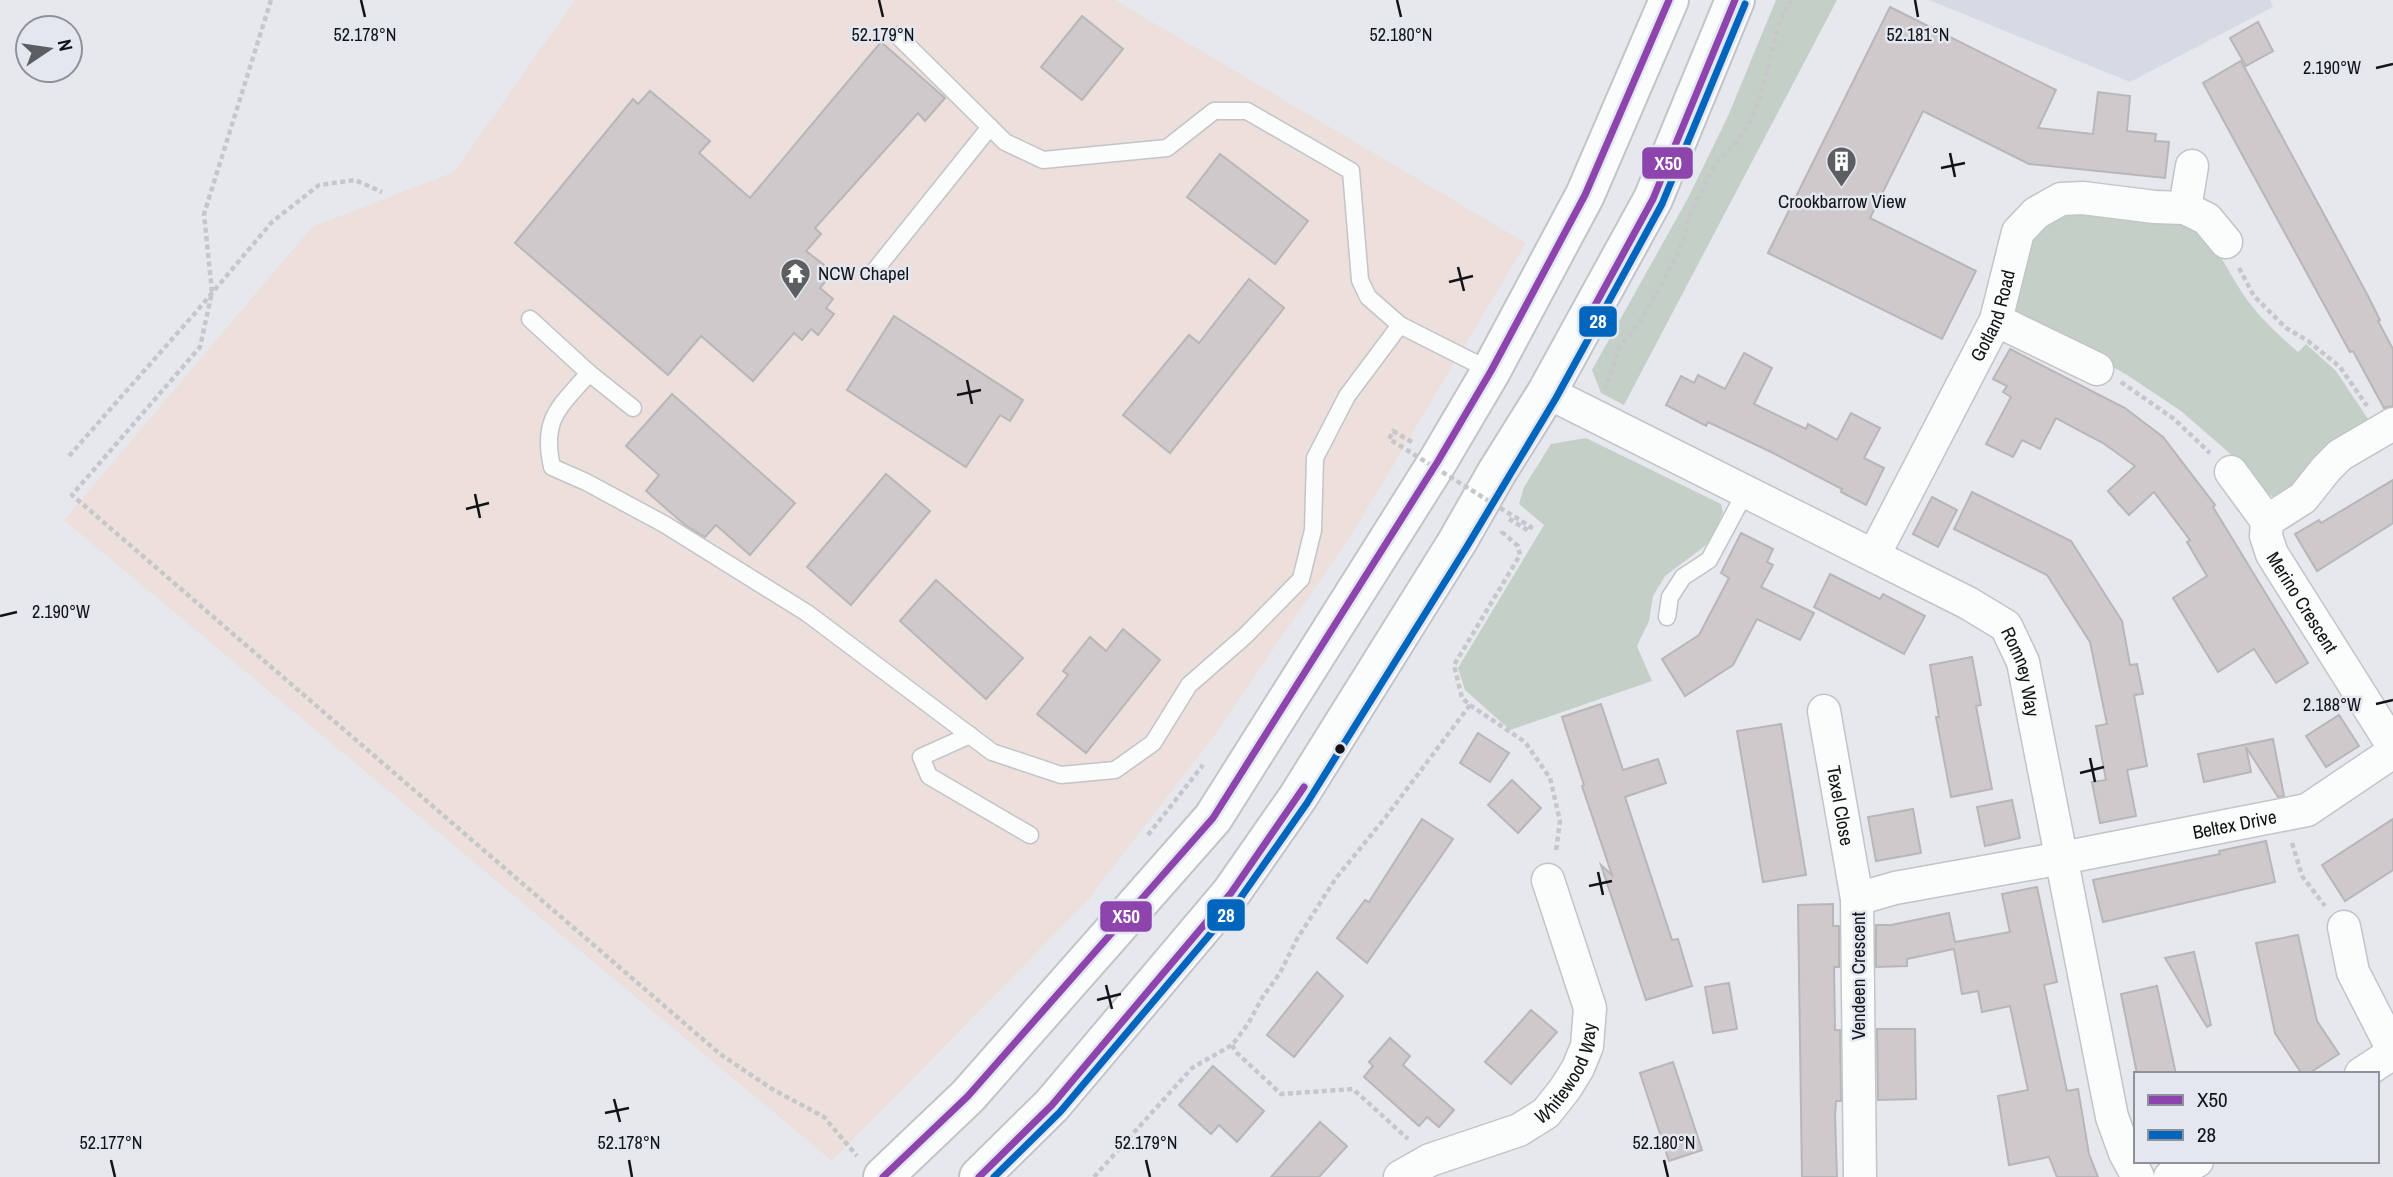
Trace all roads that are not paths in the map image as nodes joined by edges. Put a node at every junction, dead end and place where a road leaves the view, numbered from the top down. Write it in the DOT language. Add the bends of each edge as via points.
graph roads {
  1 [pos="1669,0"];
  2 [pos="1735,0"];
  3 [pos="897,35"];
  4 [pos="990,127"];
  5 [pos="2192,166"];
  6 [pos="2185,208"];
  7 [pos="2226,242"];
  8 [pos="876,270"];
  9 [pos="530,319"];
  10 [pos="1996,320"];
  11 [pos="1399,325"];
  12 [pos="2096,369"];
  13 [pos="1491,371"];
  14 [pos="589,373"];
  15 [pos="1547,392"];
  16 [pos="632,408"];
  17 [pos="2387,428"];
  18 [pos="2231,472"];
  19 [pos="1746,491"];
  20 [pos="2267,521"];
  21 [pos="1874,555"];
  22 [pos="1667,617"];
  23 [pos="1824,711"];
  24 [pos="970,735"];
  25 [pos="2393,746"];
  26 [pos="2393,752"];
  27 [pos="1030,835"];
  28 [pos="2062,858"];
  29 [pos="1548,880"];
  30 [pos="1857,899"];
  31 [pos="2344,927"];
  32 [pos="2393,1052"];
  33 [pos="2364,1072"];
  34 [pos="2194,1163"];
  35 [pos="883,1177"];
  36 [pos="979,1177"];
  37 [pos="1400,1177"];
  38 [pos="1860,1177"];
  39 [pos="2138,1177"];
  40 [pos="2170,1177"];
  1 -- 13 [label="main road" via="1585,195"];
  2 -- 15 [label="main road" via="1653,199"];
  3 -- 4 [label="lane"];
  4 -- 8 [label="lane"];
  4 -- 11 [label="lane" via="1005,142 1043,160 1167,148 1214,111 1247,111 1351,171 1360,280 1368,298"];
  5 -- 6 [label="street"];
  6 -- 7 [label="street" via="2207,219"];
  6 -- 10 [label="street, Gotland Road" via="2082,198 2047,205 2018,232"];
  9 -- 14 [label="lane"];
  10 -- 12 [label="street"];
  10 -- 21 [label="street, Gotland Road"];
  11 -- 13 [label="lane"];
  11 -- 24 [label="lane" via="1347,396 1315,458 1313,530 1301,579 1189,685 1153,743 1115,769 1061,775 992,752"];
  13 -- 35 [label="main road" via="1213,818 968,1096"];
  14 -- 16 [label="lane"];
  14 -- 24 [label="lane" via="553,415 547,445 552,467 664,524 807,613"];
  15 -- 19 [label="street, Romney Way"];
  15 -- 36 [label="main road" via="1298,797 1231,893 1052,1105"];
  17 -- 20 [label="street" via="2340,455 2303,498"];
  18 -- 20 [label="street"];
  19 -- 21 [label="street, Romney Way"];
  19 -- 22 [label="lane" via="1709,560 1683,577 1670,597"];
  20 -- 25 [label="street, Merino Crescent" via="2272,554"];
  21 -- 28 [label="street, Romney Way" via="2006,626 2023,662"];
  23 -- 30 [label="street, Texel Close"];
  24 -- 27 [label="lane" via="921,757 929,776"];
  26 -- 28 [label="street, Beltex Drive" via="2306,810"];
  28 -- 30 [label="street, Vendeen Crescent"];
  28 -- 39 [label="street, Romney Way" via="2112,1117"];
  29 -- 37 [label="street, Whitewood Way" via="1590,1008 1587,1046 1565,1089 1546,1113 1519,1130 1430,1160"];
  30 -- 38 [label="street, Vendeen Crescent"];
  31 -- 32 [label="street" via="2353,972"];
  32 -- 33 [label="street"];
  34 -- 40 [label="street"];
}
